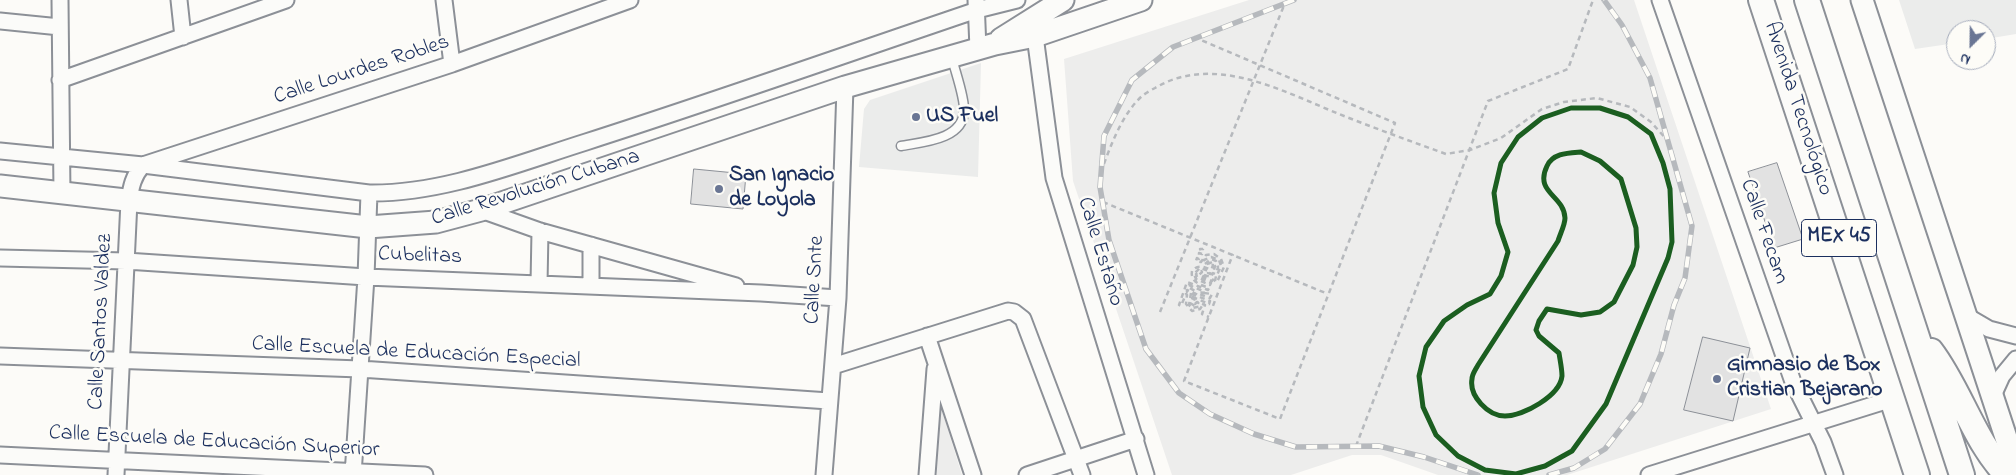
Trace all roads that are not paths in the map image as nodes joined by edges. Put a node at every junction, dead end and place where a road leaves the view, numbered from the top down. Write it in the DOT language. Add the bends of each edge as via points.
graph roads {
  1 [pos="60,0"];
  2 [pos="179,0"];
  3 [pos="286,0"];
  4 [pos="444,0"];
  5 [pos="630,0"];
  6 [pos="1017,0"];
  7 [pos="1062,0"];
  8 [pos="1141,0"];
  9 [pos="1660,0"];
  10 [pos="1761,0"];
  11 [pos="1807,0"];
  12 [pos="1862,0"];
  13 [pos="976,5"];
  14 [pos="0,21"];
  15 [pos="60,27"];
  16 [pos="183,36"];
  17 [pos="1035,36"];
  18 [pos="986,46"];
  19 [pos="952,57"];
  20 [pos="452,64"];
  21 [pos="60,80"];
  22 [pos="845,87"];
  23 [pos="901,146"];
  24 [pos="0,151"];
  25 [pos="62,158"];
  26 [pos="143,165"];
  27 [pos="0,186"];
  28 [pos="62,193"];
  29 [pos="369,193"];
  30 [pos="129,201"];
  31 [pos="481,210"];
  32 [pos="368,227"];
  33 [pos="540,231"];
  34 [pos="591,245"];
  35 [pos="0,258"];
  36 [pos="126,261"];
  37 [pos="366,276"];
  38 [pos="539,284"];
  39 [pos="591,286"];
  40 [pos="761,293"];
  41 [pos="838,298"];
  42 [pos="1965,315"];
  43 [pos="1916,332"];
  44 [pos="927,336"];
  45 [pos="2016,336"];
  46 [pos="0,356"];
  47 [pos="2016,359"];
  48 [pos="122,362"];
  49 [pos="936,362"];
  50 [pos="833,366"];
  51 [pos="360,369"];
  52 [pos="1992,398"];
  53 [pos="1892,399"];
  54 [pos="829,400"];
  55 [pos="1814,423"];
  56 [pos="1136,439"];
  57 [pos="0,455"];
  58 [pos="1076,459"];
  59 [pos="117,467"];
  60 [pos="2016,468"];
  61 [pos="353,473"];
  62 [pos="425,475"];
  63 [pos="824,475"];
  64 [pos="927,475"];
  65 [pos="973,475"];
  66 [pos="1027,475"];
  67 [pos="1082,475"];
  68 [pos="1146,475"];
  69 [pos="1649,475"];
  70 [pos="1835,475"];
  71 [pos="1917,475"];
  72 [pos="1962,475"];
  73 [pos="2008,475"];
  1 -- 15 [label="street"];
  2 -- 16 [label="street"];
  3 -- 16 [label="street"];
  4 -- 20 [label="street"];
  5 -- 20 [label="street, Calle Lourdes Robles"];
  6 -- 13 [label="street"];
  7 -- 18 [label="street, Calle Revolución Cubana"];
  8 -- 17 [label="street, Calle Revolución Cubana"];
  9 -- 55 [label="street, Calle Fecam" via="1790,375"];
  10 -- 53 [label="main road, Avenida Tecnológico / MEX 45"];
  11 -- 43 [label="main road, Avenida Tecnológico / MEX 45"];
  12 -- 42 [label="street"];
  13 -- 18 [label="street"];
  13 -- 29 [label="street" via="660,118 488,172 422,189"];
  14 -- 15 [label="street"];
  15 -- 21 [label="street"];
  16 -- 21 [label="street"];
  17 -- 18 [label="street, Calle Revolución Cubana"];
  17 -- 56 [label="street, Calle Estaño" via="1054,178"];
  18 -- 19 [label="street, Calle Revolución Cubana"];
  19 -- 22 [label="street, Calle Revolución Cubana"];
  19 -- 23 [label="lane" via="964,109 959,126 947,135"];
  20 -- 26 [label="street, Calle Lourdes Robles"];
  21 -- 25 [label="street"];
  22 -- 31 [label="street, Calle Revolución Cubana"];
  22 -- 41 [label="street, Calle Snte"];
  24 -- 25 [label="street"];
  25 -- 26 [label="street"];
  25 -- 28 [label="street"];
  26 -- 29 [label="street"];
  26 -- 30 [label="street" via="136,172"];
  27 -- 28 [label="street, Calle Revolución Cubana"];
  28 -- 30 [label="street, Calle Revolución Cubana"];
  29 -- 32 [label="street"];
  30 -- 32 [label="street, Calle Revolución Cubana"];
  30 -- 36 [label="street, Calle Santos Valdez"];
  31 -- 32 [label="street, Calle Revolución Cubana" via="436,222"];
  31 -- 33 [label="street"];
  32 -- 37 [label="street"];
  33 -- 34 [label="street"];
  33 -- 38 [label="street"];
  34 -- 39 [label="street"];
  34 -- 40 [label="street"];
  35 -- 36 [label="street, Cubelitas"];
  36 -- 37 [label="street, Cubelitas"];
  36 -- 48 [label="street, Calle Santos Valdez"];
  37 -- 38 [label="street, Cubelitas"];
  37 -- 51 [label="street"];
  38 -- 39 [label="street, Cubelitas"];
  39 -- 40 [label="street, Cubelitas"];
  40 -- 41 [label="street, Cubelitas"];
  41 -- 50 [label="street, Calle Snte"];
  42 -- 45 [label="street" via="1989,329"];
  42 -- 52 [label="street"];
  43 -- 72 [label="main road, Avenida Tecnológico / MEX 45"];
  43 -- 73 [label="main road" via="1935,356 1982,440"];
  44 -- 49 [label="street"];
  44 -- 50 [label="street"];
  44 -- 58 [label="street" via="1008,311 1023,319"];
  46 -- 48 [label="street, Calle Escuela de Educación Especial"];
  47 -- 52 [label="street" via="2002,376"];
  48 -- 51 [label="street, Calle Escuela de Educación Especial"];
  48 -- 59 [label="street, Calle Santos Valdez"];
  49 -- 64 [label="street"];
  49 -- 65 [label="street"];
  50 -- 54 [label="street, Calle Snte"];
  51 -- 54 [label="street, Calle Escuela de Educación Especial"];
  51 -- 61 [label="street"];
  52 -- 60 [label="street"];
  53 -- 55 [label="street"];
  53 -- 71 [label="main road, Avenida Tecnológico / MEX 45"];
  54 -- 63 [label="street, Calle Snte"];
  55 -- 69 [label="street"];
  55 -- 70 [label="street, Calle Fecam"];
  56 -- 58 [label="street"];
  56 -- 68 [label="street, Calle Estaño"];
  57 -- 59 [label="street, Calle Escuela de Educación Superior"];
  58 -- 66 [label="street"];
  58 -- 67 [label="street"];
  59 -- 61 [label="street, Calle Escuela de Educación Superior"];
  61 -- 62 [label="street, Calle Escuela de Educación Superior"];
}
